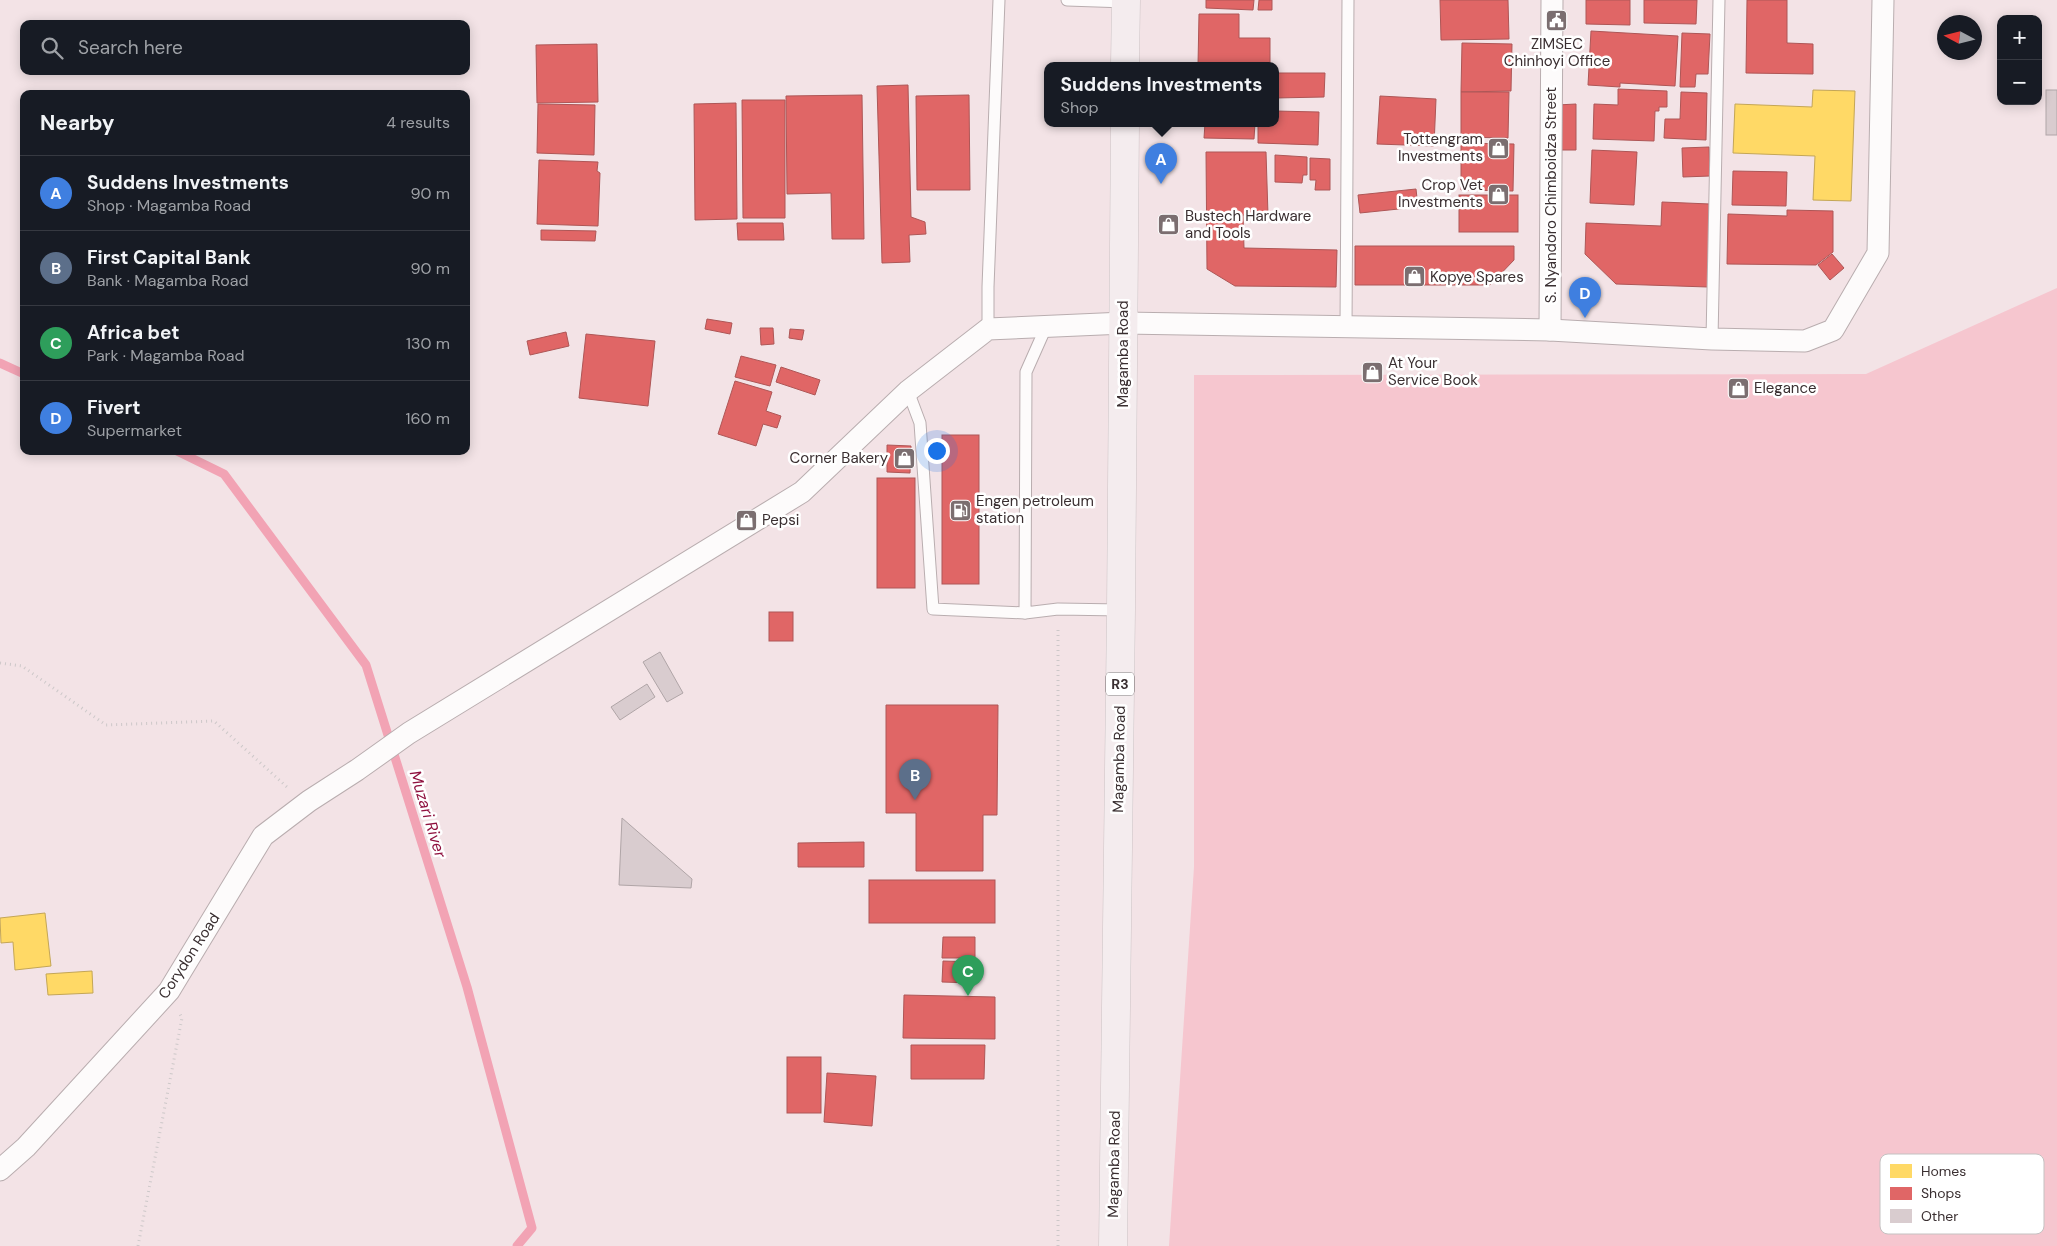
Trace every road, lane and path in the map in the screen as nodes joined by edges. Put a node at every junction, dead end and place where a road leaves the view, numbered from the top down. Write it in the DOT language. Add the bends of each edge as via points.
graph roads {
  1 [pos="998,0"];
  2 [pos="1067,0"];
  3 [pos="1348,0"];
  4 [pos="1552,0"];
  5 [pos="1719,0"];
  6 [pos="1883,0"];
  7 [pos="1126,1"];
  8 [pos="1125,62"];
  9 [pos="1125,127"];
  10 [pos="1124,323"];
  11 [pos="1046,327"];
  12 [pos="1346,327"];
  13 [pos="988,329"];
  14 [pos="1550,330"];
  15 [pos="1712,339"];
  16 [pos="908,391"];
  17 [pos="1058,609"];
  18 [pos="1121,610"];
  19 [pos="1025,613"];
  20 [pos="0,663"];
  21 [pos="308,800"];
  22 [pos="169,991"];
  23 [pos="0,1170"];
  24 [pos="138,1246"];
  25 [pos="1058,1246"];
  26 [pos="1113,1246"];
  1 -- 13 [label="lane"];
  2 -- 7 [label="lane"];
  3 -- 12 [label="lane"];
  4 -- 14 [label="street, S. Nyandoro Chimboidza Street"];
  5 -- 15 [label="lane"];
  6 -- 15 [label="street" via="1878,253 1833,330 1805,341"];
  7 -- 8 [label="highway"];
  9 -- 10 [label="highway, Magamba Road / R3"];
  10 -- 11 [label="street"];
  10 -- 12 [label="street"];
  10 -- 18 [label="highway, Magamba Road / R3"];
  11 -- 13 [label="street"];
  11 -- 19 [label="lane" via="1026,372"];
  12 -- 14 [label="street"];
  13 -- 16 [label="street, Corydon Road"];
  14 -- 15 [label="street"];
  16 -- 19 [label="lane" via="920,423 933,609"];
  16 -- 21 [label="street, Corydon Road" via="802,492 408,733"];
  17 -- 18 [label="lane"];
  17 -- 19 [label="lane"];
  17 -- 25 [label="path"];
  18 -- 26 [label="highway, Magamba Road / R3"];
  20 -- 21 [label="path" via="22,666 106,725 214,721 297,796"];
  21 -- 22 [label="street, Corydon Road" via="263,836"];
  22 -- 23 [label="street, Corydon Road" via="26,1147"];
  22 -- 24 [label="path" via="182,1018"];
}
